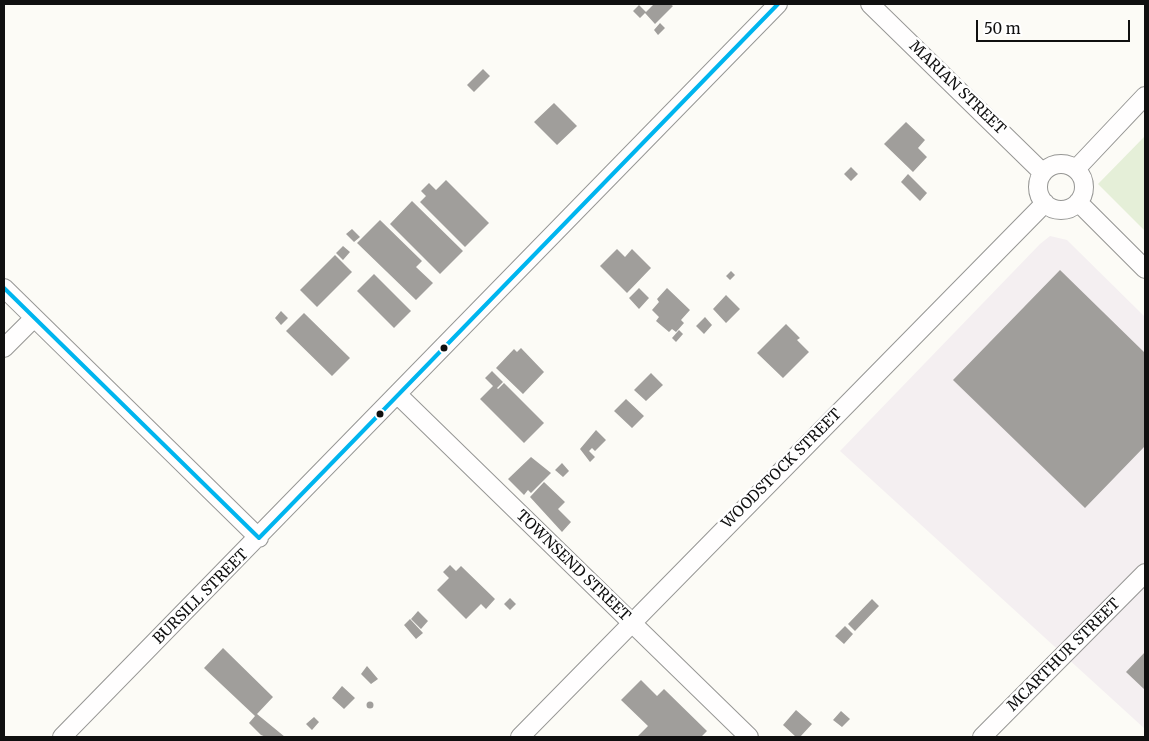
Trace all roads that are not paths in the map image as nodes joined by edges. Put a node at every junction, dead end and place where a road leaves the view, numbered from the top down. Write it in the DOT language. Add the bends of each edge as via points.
graph roads {
  1 [pos="778,4"];
  2 [pos="870,4"];
  3 [pos="1145,96"];
  4 [pos="1076,169"];
  5 [pos="1043,173"];
  6 [pos="1078,202"];
  7 [pos="1045,203"];
  8 [pos="1145,269"];
  9 [pos="4,288"];
  10 [pos="34,318"];
  11 [pos="4,348"];
  12 [pos="397,394"];
  13 [pos="259,538"];
  14 [pos="1145,573"];
  15 [pos="631,622"];
  16 [pos="62,737"];
  17 [pos="520,737"];
  18 [pos="749,737"];
  19 [pos="982,737"];
  1 -- 12 [label="street, BURSILL STREET"];
  2 -- 5 [label="street, MARIAN STREET"];
  3 -- 4 [label="street"];
  4 -- 5 [label="street" via="1069,165 1055,165"];
  4 -- 6 [label="street" via="1084,189"];
  5 -- 7 [label="street" via="1038,184"];
  6 -- 7 [label="street" via="1061,209"];
  6 -- 8 [label="street"];
  7 -- 15 [label="street, WOODSTOCK STREET"];
  9 -- 10 [label="street"];
  10 -- 11 [label="street"];
  10 -- 13 [label="street"];
  12 -- 13 [label="street, BURSILL STREET"];
  12 -- 15 [label="street, TOWNSEND STREET"];
  13 -- 16 [label="street, BURSILL STREET"];
  14 -- 19 [label="street, MCARTHUR STREET"];
  15 -- 17 [label="street, WOODSTOCK STREET"];
  15 -- 18 [label="street, TOWNSEND STREET"];
}
